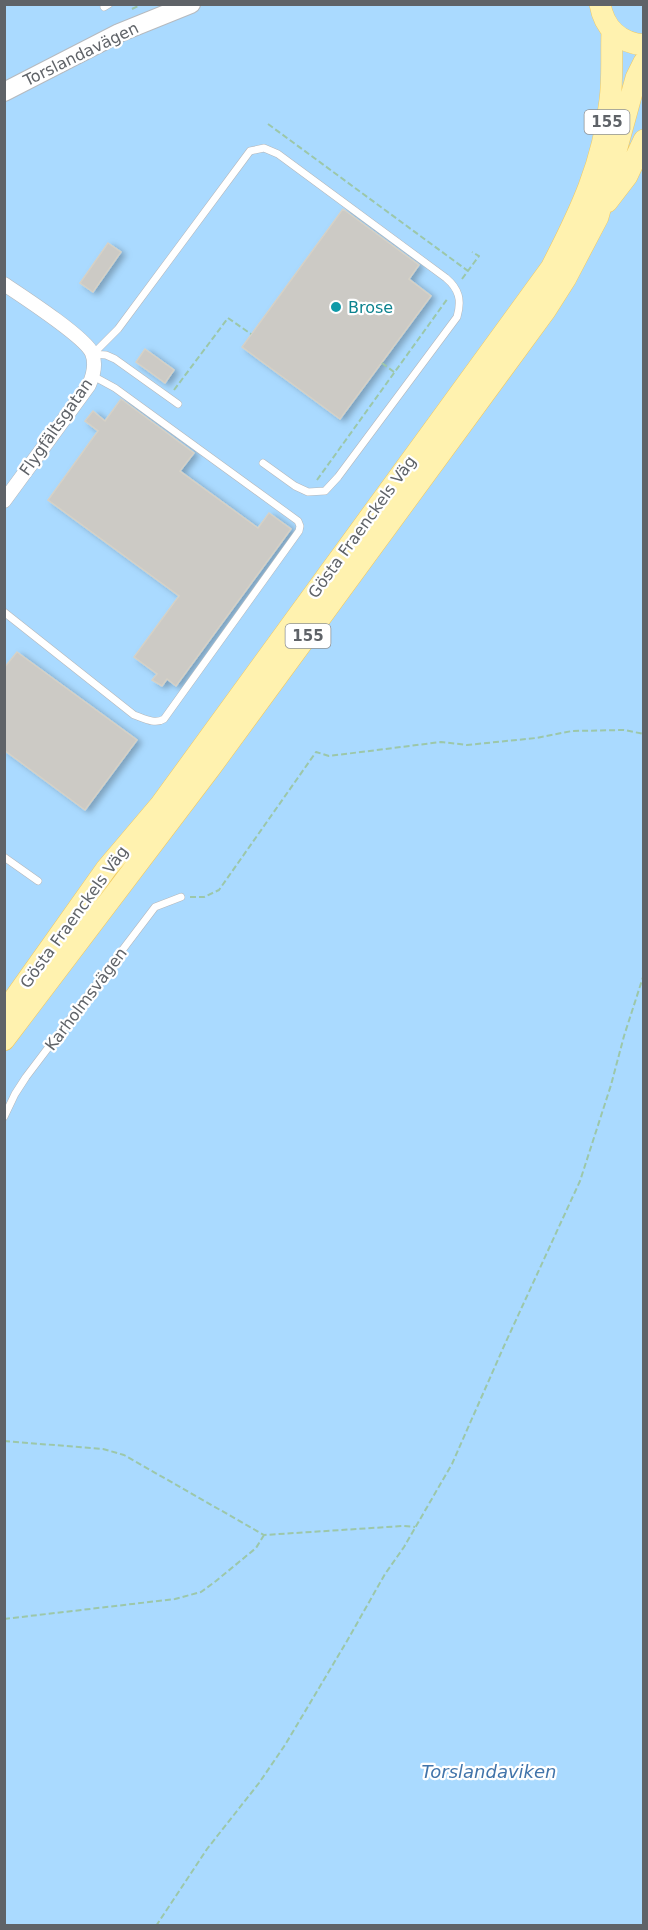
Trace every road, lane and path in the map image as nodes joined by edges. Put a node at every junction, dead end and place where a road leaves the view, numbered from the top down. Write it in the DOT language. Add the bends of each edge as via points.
graph roads {
  1 [pos="191,4"];
  2 [pos="596,7"];
  3 [pos="612,31"];
  4 [pos="644,45"];
  5 [pos="644,62"];
  6 [pos="4,92"];
  7 [pos="268,124"];
  8 [pos="644,140"];
  9 [pos="601,210"];
  10 [pos="472,252"];
  11 [pos="468,271"];
  12 [pos="4,284"];
  13 [pos="456,287"];
  14 [pos="251,334"];
  15 [pos="93,354"];
  16 [pos="382,363"];
  17 [pos="394,372"];
  18 [pos="93,376"];
  19 [pos="168,397"];
  20 [pos="178,404"];
  21 [pos="263,464"];
  22 [pos="308,492"];
  23 [pos="4,501"];
  24 [pos="4,612"];
  25 [pos="644,734"];
  26 [pos="4,857"];
  27 [pos="38,881"];
  28 [pos="181,897"];
  29 [pos="47,951"];
  30 [pos="644,974"];
  31 [pos="4,992"];
  32 [pos="4,1013"];
  33 [pos="4,1040"];
  34 [pos="4,1117"];
  35 [pos="4,1441"];
  36 [pos="415,1527"];
  37 [pos="264,1535"];
  38 [pos="4,1619"];
  39 [pos="156,1926"];
  1 -- 6 [label="street, Torslandavägen" via="119,33"];
  2 -- 3 [label="main road"];
  3 -- 4 [label="main road" via="626,41"];
  3 -- 29 [label="main road, Gösta Fraenckels Väg / 155" via="610,98 601,149 581,209 551,268 160,804 106,869"];
  5 -- 9 [label="main road, Gösta Fraenckels Väg / 155" via="636,78"];
  7 -- 11 [label="path"];
  8 -- 9 [label="main road, Gösta Fraenckels Väg / 155" via="627,176"];
  9 -- 33 [label="main road, Gösta Fraenckels Väg / 155" via="545,310 211,767"];
  10 -- 11 [label="path" via="479,256"];
  11 -- 13 [label="path"];
  12 -- 15 [label="street, Flygfältsgatan" via="78,337"];
  13 -- 15 [label="lane" via="278,154 264,148 250,151 118,329"];
  13 -- 17 [label="path"];
  13 -- 22 [label="lane" via="461,304 457,317 338,477 324,491"];
  14 -- 19 [label="path" via="228,318"];
  15 -- 18 [label="street, Flygfältsgatan"];
  15 -- 19 [label="lane" via="115,359"];
  16 -- 17 [label="path"];
  17 -- 22 [label="path"];
  18 -- 23 [label="street, Flygfältsgatan"];
  18 -- 24 [label="lane" via="298,521 299,531 160,722 134,715"];
  19 -- 20 [label="lane"];
  21 -- 22 [label="lane"];
  25 -- 28 [label="path" via="624,730 572,731 467,745 441,742 329,756 316,752 219,890 204,897"];
  26 -- 27 [label="lane"];
  28 -- 34 [label="lane, Karholmsvägen" via="155,907 26,1077"];
  29 -- 31 [label="main road"];
  29 -- 32 [label="main road, Gösta Fraenckels Väg / 155"];
  30 -- 36 [label="path" via="580,1181 452,1464"];
  35 -- 37 [label="path" via="103,1449 124,1455"];
  36 -- 37 [label="path"];
  36 -- 39 [label="path" via="285,1745 207,1849"];
  37 -- 38 [label="path" via="256,1548 201,1592 175,1599"];
}
